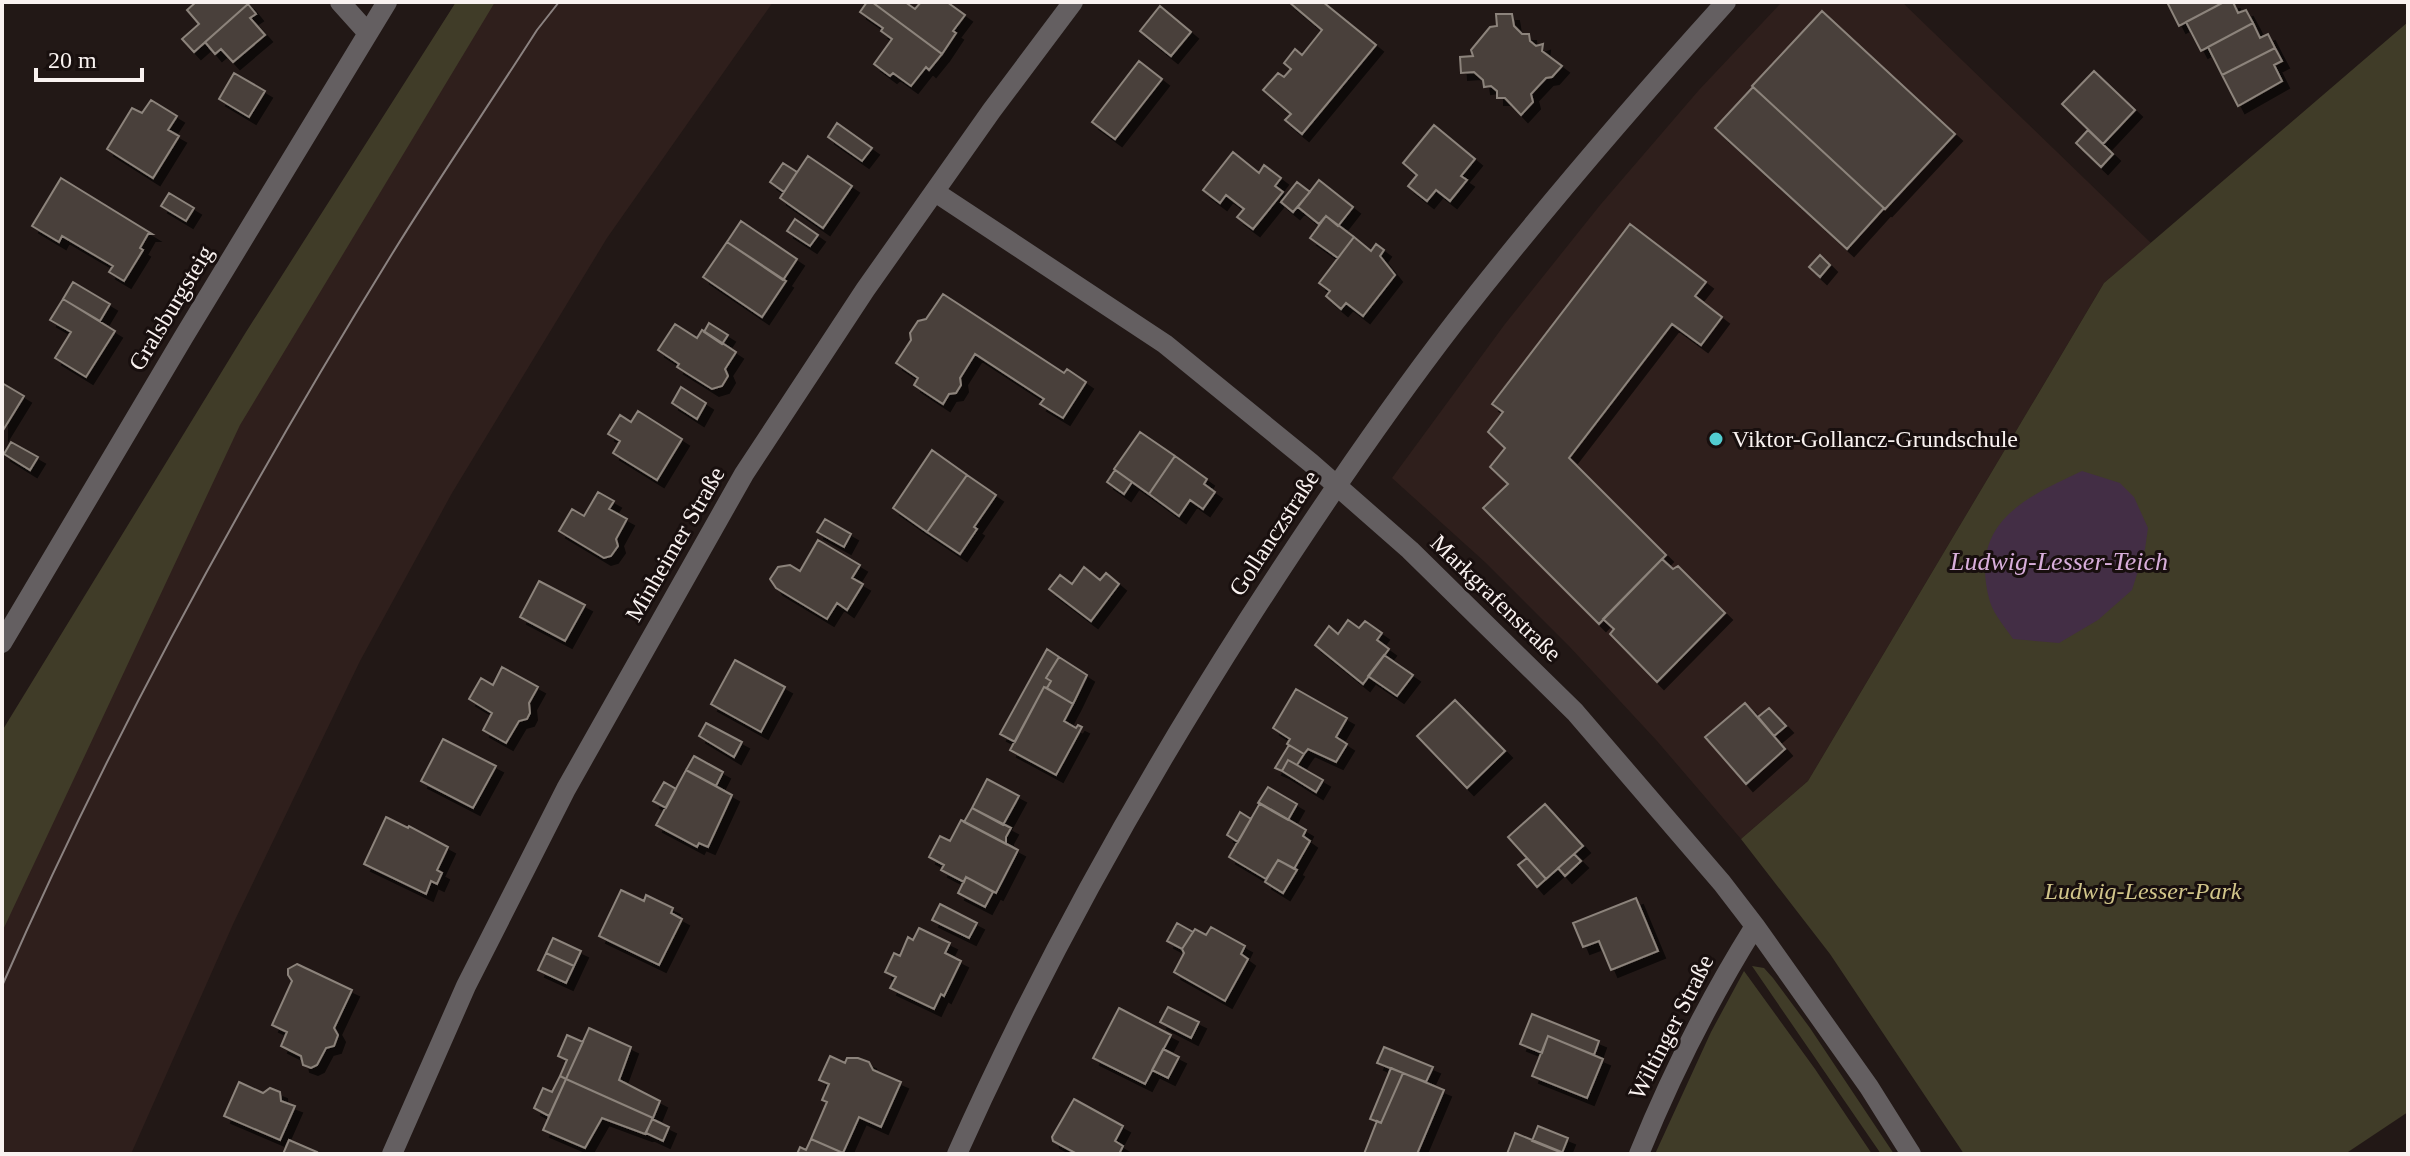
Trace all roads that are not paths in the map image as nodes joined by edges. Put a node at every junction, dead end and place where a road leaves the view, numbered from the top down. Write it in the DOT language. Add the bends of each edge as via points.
graph roads {
  1 [pos="340,2"];
  2 [pos="387,2"];
  3 [pos="1073,2"];
  4 [pos="1726,2"];
  5 [pos="367,32"];
  6 [pos="935,192"];
  7 [pos="1336,485"];
  8 [pos="2,643"];
  9 [pos="1755,926"];
  10 [pos="392,1154"];
  11 [pos="957,1154"];
  12 [pos="1639,1154"];
  13 [pos="1911,1154"];
  1 -- 5 [label="street"];
  2 -- 5 [label="street, Gralsburgsteig"];
  3 -- 6 [label="street, Minheimer Straße"];
  4 -- 7 [label="street, Gollanczstraße" via="1609,132 1464,312"];
  5 -- 8 [label="street, Gralsburgsteig"];
  6 -- 7 [label="street, Markgrafenstraße" via="1165,344"];
  6 -- 10 [label="street, Minheimer Straße" via="744,474 574,773 466,986"];
  7 -- 9 [label="street, Markgrafenstraße" via="1575,712"];
  7 -- 11 [label="street, Gollanczstraße" via="1202,692 1096,870 999,1059"];
  9 -- 12 [label="street, Wiltinger Straße" via="1698,1026"];
  9 -- 13 [label="street, Markgrafenstraße"];
}
